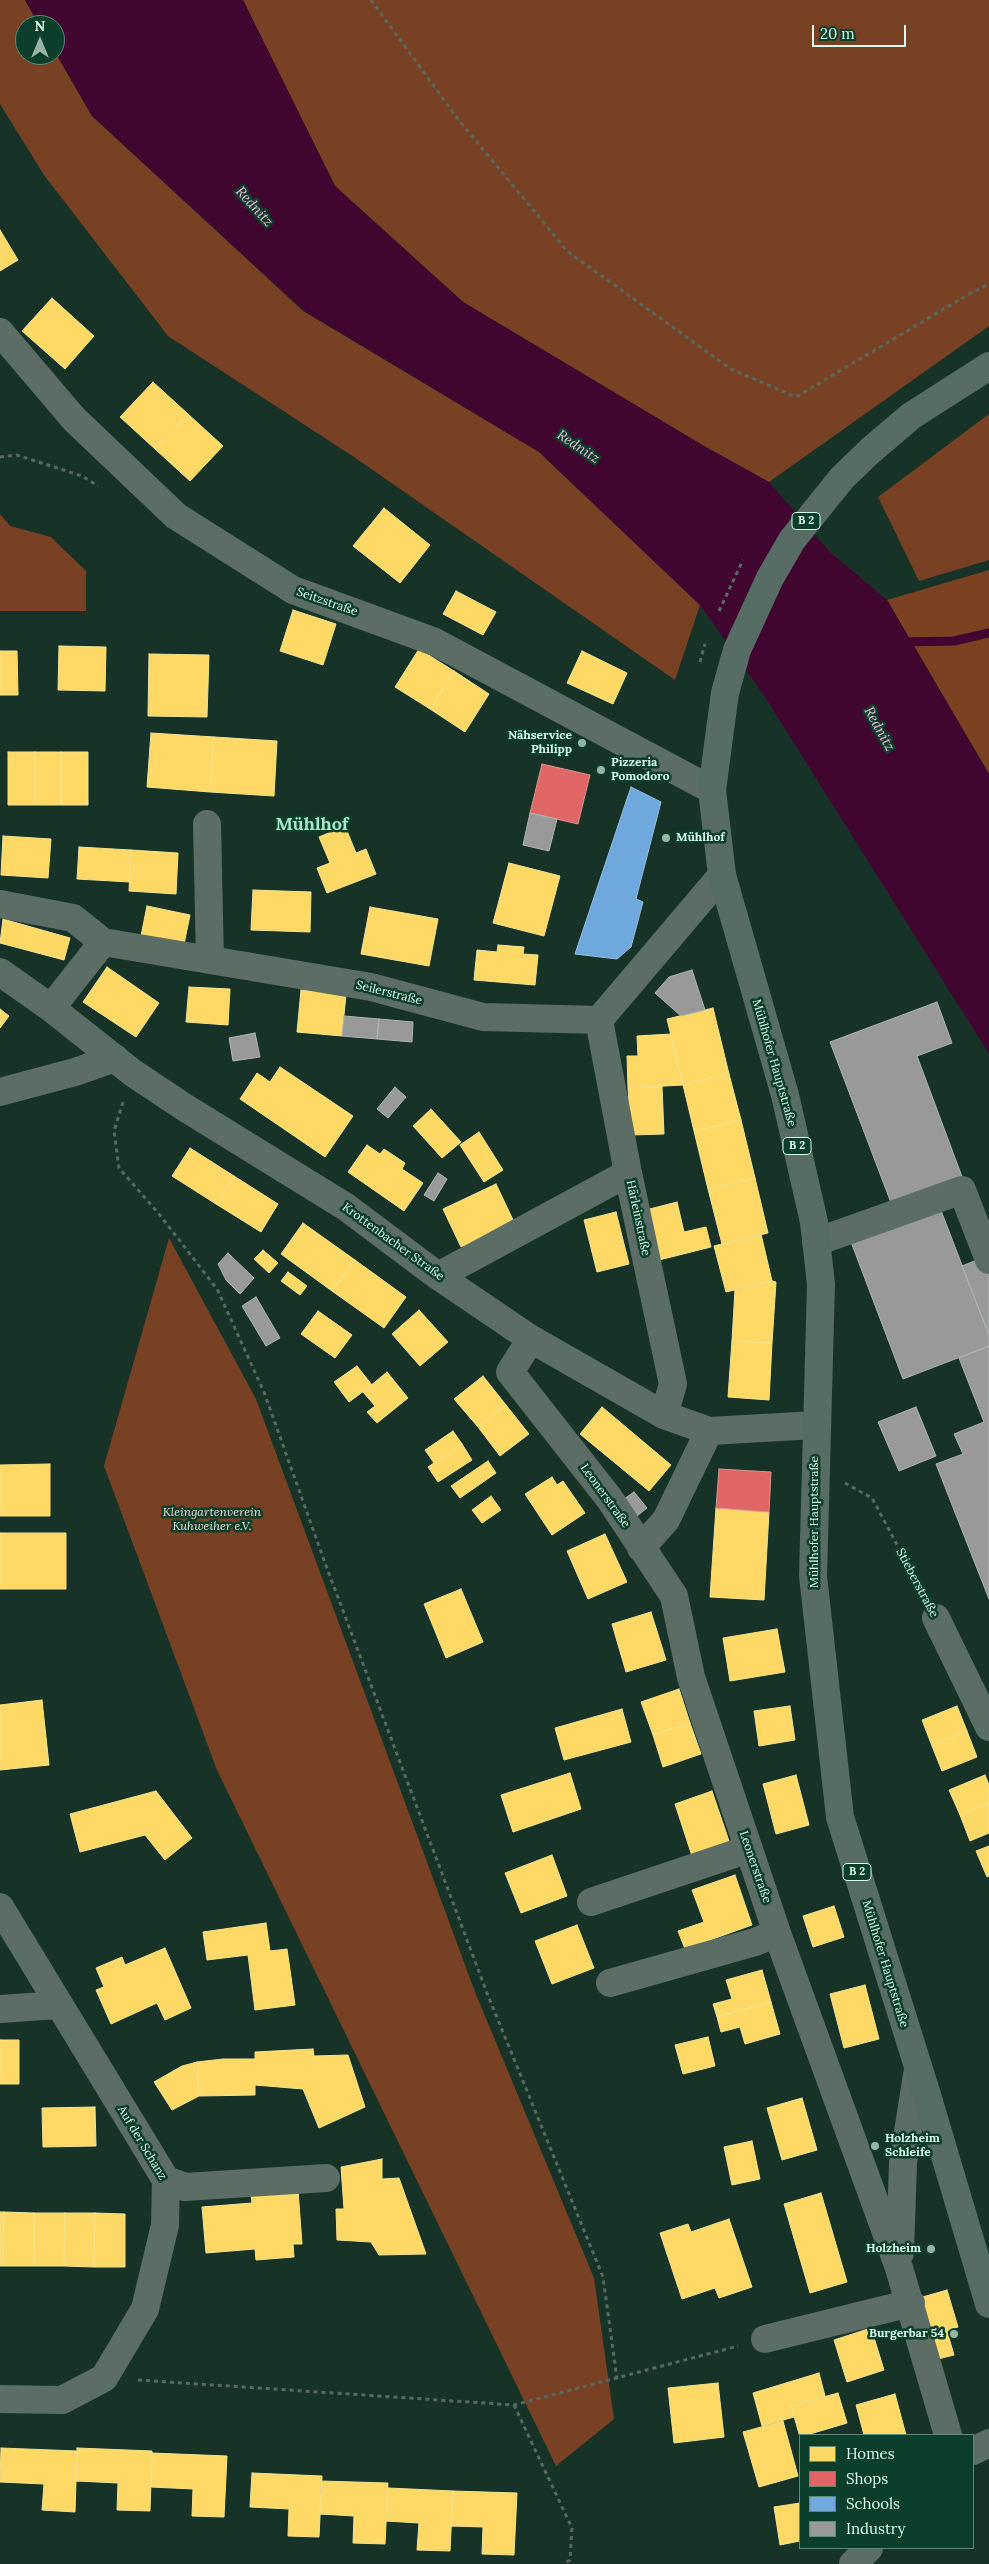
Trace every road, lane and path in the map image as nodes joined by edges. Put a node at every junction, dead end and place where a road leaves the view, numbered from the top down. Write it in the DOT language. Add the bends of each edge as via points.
graph roads {
  1 [pos="371,0"];
  2 [pos="989,284"];
  3 [pos="0,332"];
  4 [pos="989,366"];
  5 [pos="0,457"];
  6 [pos="106,491"];
  7 [pos="712,790"];
  8 [pos="207,824"];
  9 [pos="722,875"];
  10 [pos="0,904"];
  11 [pos="104,942"];
  12 [pos="210,960"];
  13 [pos="0,972"];
  14 [pos="51,1008"];
  15 [pos="599,1020"];
  16 [pos="124,1066"];
  17 [pos="0,1092"];
  18 [pos="628,1173"];
  19 [pos="816,1242"];
  20 [pos="989,1260"];
  21 [pos="438,1276"];
  22 [pos="531,1339"];
  23 [pos="664,1415"];
  24 [pos="816,1425"];
  25 [pos="709,1432"];
  26 [pos="815,1466"];
  27 [pos="641,1548"];
  28 [pos="936,1618"];
  29 [pos="989,1726"];
  30 [pos="749,1849"];
  31 [pos="591,1902"];
  32 [pos="0,1907"];
  33 [pos="777,1933"];
  34 [pos="610,1983"];
  35 [pos="58,2005"];
  36 [pos="0,2009"];
  37 [pos="918,2069"];
  38 [pos="326,2178"];
  39 [pos="166,2180"];
  40 [pos="982,2254"];
  41 [pos="899,2268"];
  42 [pos="911,2304"];
  43 [pos="989,2304"];
  44 [pos="765,2339"];
  45 [pos="104,2378"];
  46 [pos="617,2379"];
  47 [pos="0,2399"];
  48 [pos="514,2405"];
  49 [pos="948,2434"];
  50 [pos="989,2443"];
  51 [pos="974,2450"];
  52 [pos="563,2564"];
  1 -- 2 [label="path" via="458,119 566,251 731,369 796,397"];
  3 -- 7 [label="street, Seitzstraße" via="74,418 176,516 293,590 434,642"];
  4 -- 7 [label="main road, B 2" via="911,416 870,451 836,485 792,540 770,578 737,650 725,693"];
  5 -- 6 [label="path" via="18,455 82,476"];
  7 -- 9 [label="main road, Mühlhofer Hauptstraße / B 2"];
  8 -- 12 [label="street"];
  9 -- 15 [label="street"];
  9 -- 19 [label="main road, Mühlhofer Hauptstraße / B 2" via="785,1095"];
  10 -- 11 [label="street, Seilerstraße" via="73,918"];
  11 -- 12 [label="street, Seilerstraße"];
  11 -- 14 [label="street"];
  12 -- 15 [label="street, Seilerstraße" via="371,987 483,1017"];
  13 -- 14 [label="street, Krottenbacher Straße"];
  14 -- 16 [label="street, Krottenbacher Straße"];
  15 -- 18 [label="street, Härleinstraße"];
  16 -- 17 [label="street" via="75,1072"];
  16 -- 21 [label="street, Krottenbacher Straße" via="184,1108 346,1206"];
  16 -- 46 [label="path" via="114,1131 119,1168 217,1289 264,1392 487,1994 603,2277"];
  18 -- 21 [label="street"];
  18 -- 23 [label="street, Härleinstraße" via="673,1384"];
  19 -- 20 [label="street" via="864,1213 962,1190"];
  19 -- 24 [label="main road, Mühlhofer Hauptstraße / B 2" via="821,1284"];
  21 -- 22 [label="street, Krottenbacher Straße"];
  22 -- 23 [label="street, Krottenbacher Straße"];
  22 -- 27 [label="street, Leonerstraße" via="510,1372 608,1498"];
  23 -- 25 [label="street, Krottenbacher Straße"];
  24 -- 25 [label="street, Krottenbacher Straße"];
  24 -- 26 [label="main road, Mühlhofer Hauptstraße / B 2"];
  25 -- 27 [label="street" via="666,1520"];
  26 -- 28 [label="path, Stieberstraße" via="872,1498"];
  26 -- 37 [label="main road, Mühlhofer Hauptstraße / B 2" via="813,1576 840,1817"];
  27 -- 30 [label="street, Leonerstraße" via="674,1596 692,1677"];
  28 -- 29 [label="street, Stieberstraße"];
  30 -- 31 [label="street"];
  30 -- 33 [label="street, Leonerstraße"];
  32 -- 35 [label="street, Auf der Schanz"];
  33 -- 34 [label="street"];
  33 -- 41 [label="street, Leonerstraße"];
  35 -- 36 [label="street"];
  35 -- 39 [label="street, Auf der Schanz"];
  37 -- 40 [label="main road, Mühlhofer Hauptstraße / B 2"];
  37 -- 41 [label="street" via="903,2163"];
  38 -- 39 [label="street" via="185,2187"];
  39 -- 45 [label="street, Auf der Schanz" via="165,2225 145,2309"];
  40 -- 43 [label="main road, Mühlhofer Hauptstraße / B 2"];
  41 -- 42 [label="street, Leonerstraße"];
  42 -- 44 [label="street"];
  42 -- 49 [label="street, Leonerstraße"];
  44 -- 46 [label="path"];
  45 -- 47 [label="street" via="62,2400"];
  45 -- 48 [label="path"];
  46 -- 48 [label="path"];
  48 -- 52 [label="path" via="572,2528 570,2560"];
  50 -- 51 [label="street"];
}
